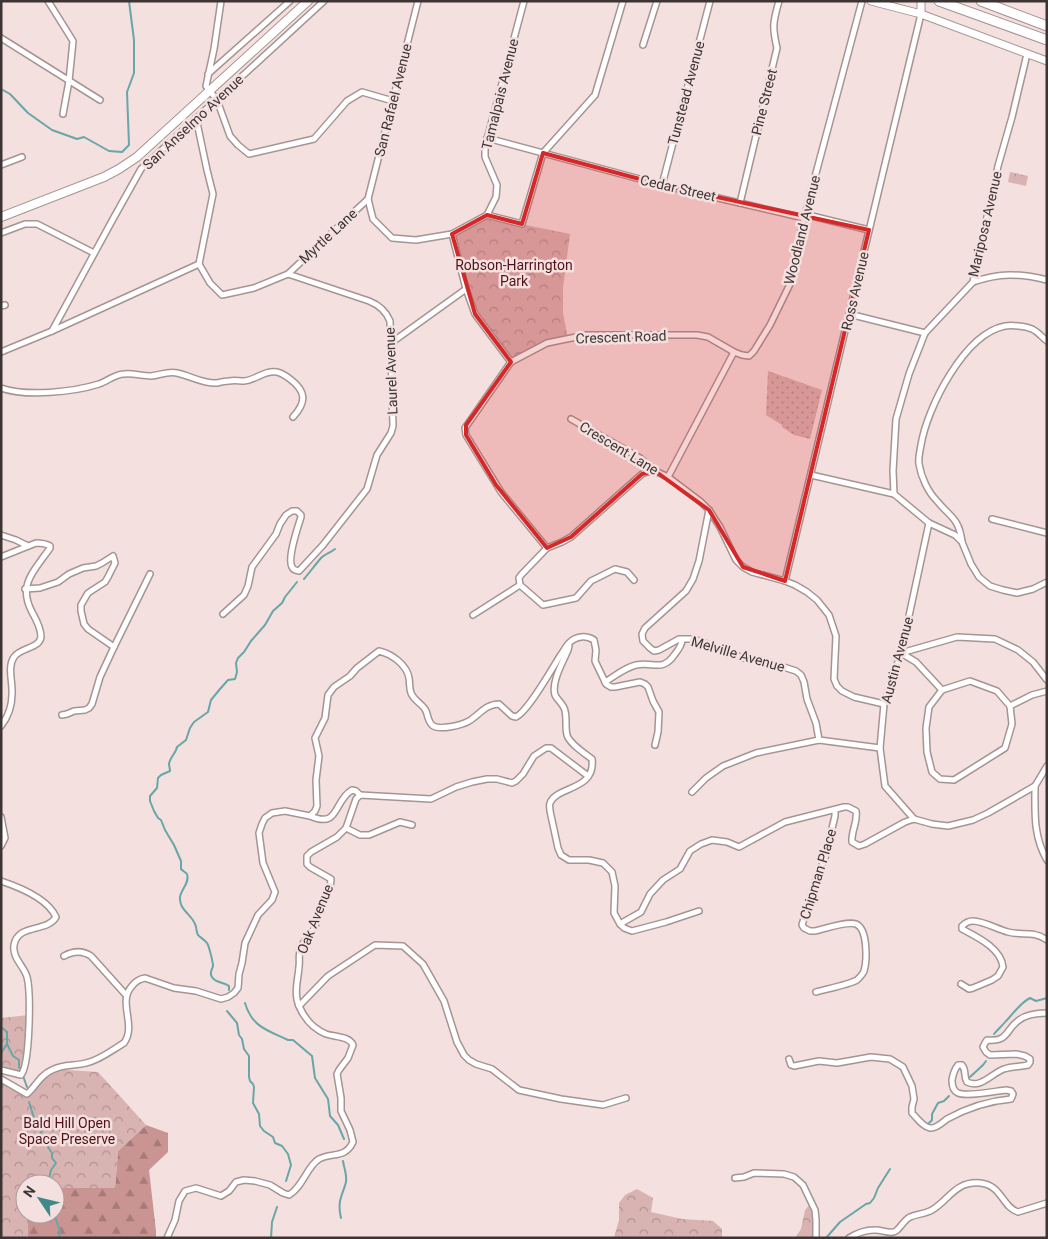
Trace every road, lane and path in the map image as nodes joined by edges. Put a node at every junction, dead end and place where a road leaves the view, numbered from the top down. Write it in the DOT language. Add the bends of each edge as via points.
graph roads {
  1 [pos="48,1"];
  2 [pos="221,1"];
  3 [pos="290,1"];
  4 [pos="308,1"];
  5 [pos="324,1"];
  6 [pos="418,1"];
  7 [pos="524,1"];
  8 [pos="623,1"];
  9 [pos="657,1"];
  10 [pos="710,1"];
  11 [pos="779,1"];
  12 [pos="862,1"];
  13 [pos="871,1"];
  14 [pos="921,1"];
  15 [pos="939,1"];
  16 [pos="981,1"];
  17 [pos="921,14"];
  18 [pos="1047,26"];
  19 [pos="1,38"];
  20 [pos="1047,40"];
  21 [pos="643,45"];
  22 [pos="1027,54"];
  23 [pos="1047,62"];
  24 [pos="208,74"];
  25 [pos="69,81"];
  26 [pos="210,91"];
  27 [pos="100,100"];
  28 [pos="217,100"];
  29 [pos="393,101"];
  30 [pos="63,114"];
  31 [pos="196,118"];
  32 [pos="487,138"];
  33 [pos="543,153"];
  34 [pos="22,158"];
  35 [pos="1,165"];
  36 [pos="662,185"];
  37 [pos="368,199"];
  38 [pos="740,203"];
  39 [pos="487,215"];
  40 [pos="1,217"];
  41 [pos="804,218"];
  42 [pos="870,230"];
  43 [pos="1,234"];
  44 [pos="452,234"];
  45 [pos="94,253"];
  46 [pos="200,264"];
  47 [pos="288,274"];
  48 [pos="1047,280"];
  49 [pos="973,282"];
  50 [pos="466,289"];
  51 [pos="849,314"];
  52 [pos="52,331"];
  53 [pos="925,334"];
  54 [pos="1047,341"];
  55 [pos="391,343"];
  56 [pos="1,352"];
  57 [pos="734,352"];
  58 [pos="511,362"];
  59 [pos="1,388"];
  60 [pos="294,417"];
  61 [pos="571,419"];
  62 [pos="654,471"];
  63 [pos="811,474"];
  64 [pos="668,477"];
  65 [pos="894,494"];
  66 [pos="709,510"];
  67 [pos="952,518"];
  68 [pos="992,519"];
  69 [pos="929,523"];
  70 [pos="947,530"];
  71 [pos="1047,533"];
  72 [pos="1,535"];
  73 [pos="962,542"];
  74 [pos="28,546"];
  75 [pos="547,548"];
  76 [pos="1,557"];
  77 [pos="150,574"];
  78 [pos="634,580"];
  79 [pos="785,581"];
  80 [pos="1047,582"];
  81 [pos="520,585"];
  82 [pos="25,589"];
  83 [pos="223,614"];
  84 [pos="473,615"];
  85 [pos="682,640"];
  86 [pos="569,643"];
  87 [pos="114,647"];
  88 [pos="901,653"];
  89 [pos="1047,680"];
  90 [pos="605,682"];
  91 [pos="942,690"];
  92 [pos="1047,691"];
  93 [pos="884,704"];
  94 [pos="1010,706"];
  95 [pos="62,714"];
  96 [pos="1,726"];
  97 [pos="819,740"];
  98 [pos="655,745"];
  99 [pos="880,748"];
  100 [pos="1047,766"];
  101 [pos="588,776"];
  102 [pos="1035,786"];
  103 [pos="692,792"];
  104 [pos="360,795"];
  105 [pos="836,810"];
  106 [pos="310,816"];
  107 [pos="1,817"];
  108 [pos="914,819"];
  109 [pos="412,825"];
  110 [pos="346,828"];
  111 [pos="1,846"];
  112 [pos="1047,860"];
  113 [pos="1,881"];
  114 [pos="698,911"];
  115 [pos="620,924"];
  116 [pos="1047,940"];
  117 [pos="64,956"];
  118 [pos="961,984"];
  119 [pos="816,992"];
  120 [pos="126,995"];
  121 [pos="299,1006"];
  122 [pos="1047,1013"];
  123 [pos="789,1059"];
  124 [pos="1,1070"];
  125 [pos="1,1079"];
  126 [pos="626,1098"];
  127 [pos="735,1178"];
  128 [pos="1047,1203"];
  129 [pos="166,1238"];
  130 [pos="816,1238"];
  131 [pos="849,1238"];
  1 -- 25 [label="street" via="73,41"];
  2 -- 24 [label="street"];
  3 -- 24 [label="street"];
  4 -- 26 [label="main road"];
  5 -- 28 [label="street, San Anselmo Avenue"];
  6 -- 29 [label="street, San Rafael Avenue"];
  7 -- 32 [label="street, Tamalpais Avenue"];
  8 -- 33 [label="street" via="595,94"];
  9 -- 21 [label="street"];
  10 -- 36 [label="street, Tunstead Avenue"];
  11 -- 38 [label="street, Pine Street" via="773,21 777,48"];
  12 -- 41 [label="street, Woodland Avenue"];
  13 -- 17 [label="street"];
  14 -- 17 [label="street, Ross Avenue"];
  15 -- 20 [label="main road"];
  16 -- 18 [label="main road"];
  17 -- 22 [label="street"];
  17 -- 42 [label="street, Ross Avenue"];
  19 -- 25 [label="street"];
  22 -- 23 [label="street"];
  22 -- 49 [label="street, Mariposa Avenue"];
  24 -- 26 [label="street" via="206,86"];
  25 -- 27 [label="street"];
  25 -- 30 [label="street"];
  26 -- 28 [label="street"];
  26 -- 40 [label="main road" via="119,169"];
  28 -- 29 [label="street" via="230,136 249,154 314,140 347,101 362,92"];
  28 -- 31 [label="street, San Anselmo Avenue"];
  29 -- 37 [label="street, San Rafael Avenue"];
  31 -- 45 [label="street, San Anselmo Avenue" via="141,169"];
  31 -- 46 [label="street" via="213,194"];
  32 -- 33 [label="street, Cedar Street"];
  32 -- 39 [label="street, Tamalpais Avenue" via="485,157 497,185"];
  33 -- 36 [label="street, Cedar Street"];
  33 -- 39 [label="street" via="522,224"];
  34 -- 35 [label="street"];
  36 -- 38 [label="street, Cedar Street"];
  37 -- 44 [label="street" via="373,219 392,238 416,240"];
  37 -- 47 [label="street, Myrtle Lane"];
  38 -- 41 [label="street, Cedar Street"];
  39 -- 44 [label="street"];
  41 -- 42 [label="street, Cedar Street" via="812,216"];
  41 -- 57 [label="street, Woodland Avenue" via="790,284 770,325 749,356"];
  42 -- 51 [label="street, Ross Avenue"];
  43 -- 45 [label="street" via="25,224 37,224"];
  44 -- 50 [label="street"];
  45 -- 52 [label="street, San Anselmo Avenue"];
  46 -- 47 [label="street" via="210,284 222,295 254,288"];
  46 -- 52 [label="street"];
  47 -- 55 [label="street, Laurel Avenue" via="370,300 381,307 390,321"];
  48 -- 49 [label="street" via="1012,274 989,276"];
  49 -- 53 [label="street, Mariposa Avenue"];
  50 -- 55 [label="street"];
  50 -- 58 [label="street" via="475,314"];
  51 -- 53 [label="street"];
  51 -- 63 [label="street, Ross Avenue"];
  52 -- 56 [label="street"];
  53 -- 65 [label="street, Mariposa Avenue" via="896,419"];
  54 -- 67 [label="street" via="1032,329 1006,326 992,331 961,359 946,380 931,409 918,462 925,482"];
  55 -- 83 [label="street, Laurel Avenue" via="393,426 377,455 367,489 299,571 292,568 291,560 294,535 301,518 298,511 289,512 252,567 244,595"];
  57 -- 58 [label="street, Crescent Road" via="708,337 697,335 586,336 547,343"];
  57 -- 64 [label="street"];
  58 -- 75 [label="street, Crescent Road" via="464,430 501,492"];
  59 -- 60 [label="street" via="26,393 62,391 103,383 124,374 149,376 170,372 219,383 244,381 278,372 302,392 303,402"];
  61 -- 62 [label="street, Crescent Lane" via="640,458"];
  62 -- 64 [label="street, Crescent Lane"];
  62 -- 75 [label="street" via="642,474 571,537"];
  63 -- 65 [label="street"];
  63 -- 79 [label="street, Ross Avenue"];
  64 -- 66 [label="street, Crescent Lane"];
  65 -- 69 [label="street"];
  66 -- 79 [label="street, Crescent Lane" via="743,567"];
  66 -- 85 [label="street" via="693,580 642,634 654,651 675,640"];
  67 -- 70 [label="street"];
  67 -- 73 [label="street" via="960,528"];
  68 -- 71 [label="street"];
  69 -- 70 [label="street"];
  69 -- 88 [label="street, Austin Avenue"];
  70 -- 73 [label="street"];
  72 -- 74 [label="street"];
  73 -- 80 [label="street" via="979,577 990,586 1017,593"];
  74 -- 76 [label="street"];
  74 -- 82 [label="street" via="41,543 50,548"];
  75 -- 81 [label="street" via="521,575"];
  77 -- 87 [label="street"];
  78 -- 81 [label="street" via="627,572 615,569 591,581 576,598 543,605"];
  79 -- 93 [label="street, Crescent Lane" via="807,592 829,615 836,636 834,679 837,686 854,697"];
  81 -- 84 [label="street"];
  82 -- 87 [label="street" via="58,582 69,574 96,566 113,556 115,563 108,577 84,598 81,611 88,629"];
  82 -- 96 [label="street" via="41,636 38,644 19,652 12,660 11,703"];
  85 -- 90 [label="street, Melville Avenue" via="677,652 665,664 638,664"];
  85 -- 97 [label="street, Melville Avenue" via="694,639 743,658 796,671 804,682"];
  86 -- 90 [label="street" via="582,636 594,640 595,661"];
  86 -- 101 [label="street" via="556,678 555,696 565,710 569,741 592,758"];
  86 -- 106 [label="street" via="521,714 512,716 499,704 492,704 470,720 442,728 430,723 426,710 411,694 404,666 385,652 372,655 328,695 324,718 315,738 319,756 317,806"];
  87 -- 95 [label="street" via="89,708"];
  88 -- 89 [label="street" via="957,637 995,639 1018,650"];
  88 -- 91 [label="street" via="916,662"];
  88 -- 93 [label="street, Austin Avenue"];
  90 -- 98 [label="street" via="610,687 640,682 648,687 659,712"];
  91 -- 94 [label="street" via="970,681 998,691"];
  91 -- 94 [label="street" via="929,706 926,728 932,772 940,780 954,780 1004,748 1012,724"];
  92 -- 94 [label="street"];
  93 -- 99 [label="street, Austin Avenue"];
  97 -- 99 [label="street"];
  97 -- 103 [label="street" via="756,753 723,766"];
  99 -- 108 [label="street, Austin Avenue" via="885,786"];
  100 -- 102 [label="street"];
  101 -- 104 [label="street" via="551,748 546,748 534,756 523,774 512,783 487,779 456,787 431,799"];
  101 -- 115 [label="street" via="551,801 549,805 556,839 561,856 569,860 603,863 612,872 614,913"];
  102 -- 108 [label="street" via="988,813 960,824 948,826"];
  102 -- 112 [label="street" via="1035,824"];
  104 -- 106 [label="street" via="352,790 346,793 332,816 325,820"];
  104 -- 110 [label="street"];
  105 -- 108 [label="street" via="848,807 856,812 851,836 852,842 859,846"];
  105 -- 115 [label="street" via="785,822 739,848 712,840 701,844 690,851 680,869 650,894 641,912"];
  105 -- 119 [label="street, Chipman Place" via="825,858 802,925 810,931 854,923 859,926 865,935 864,971 857,980"];
  106 -- 120 [label="street" via="285,811 272,814 262,824 263,863 275,892 258,915 245,943 238,988 234,994 221,999 168,987 145,978 133,985"];
  107 -- 111 [label="street" via="4,838"];
  109 -- 110 [label="street" via="400,822 369,835 360,835"];
  110 -- 121 [label="street, Oak Avenue" via="337,838 307,856 310,867 331,879 331,888 319,911 316,926 300,950 296,988"];
  113 -- 124 [label="street" via="29,893 47,905 56,917 47,925 21,934 14,945 19,964 27,976 29,990 26,1052 21,1075"];
  114 -- 115 [label="street" via="632,932"];
  116 -- 118 [label="street" via="1032,933 1010,933 975,921 965,923 962,929 994,949 1003,967 998,976 973,988"];
  117 -- 120 [label="street" via="78,952 91,956"];
  120 -- 125 [label="street" via="129,1028 124,1043 93,1061 52,1069 27,1094"];
  121 -- 126 [label="street" via="328,976 375,945 403,946 428,972 444,1001 457,1042 469,1060 492,1069 519,1090 603,1106"];
  121 -- 129 [label="street" via="310,1024 318,1030 350,1040 353,1046 338,1074 341,1111 352,1136 351,1146 345,1153 319,1159 294,1192 288,1195 270,1186 244,1180 236,1182 221,1196 196,1188 185,1192"];
  122 -- 123 [label="street" via="1020,1019 1001,1039 987,1040 983,1047 990,1055 1024,1056 1030,1059 1028,1065 1005,1068 975,1084 967,1082 962,1065 954,1070 952,1087 957,1093 1006,1090 1011,1091 1012,1098 982,1104 934,1128 928,1128 912,1114 912,1086 903,1067 890,1059 871,1057 794,1066"];
  127 -- 130 [label="street" via="754,1173 794,1177 803,1185 815,1210"];
  128 -- 131 [label="street" via="1018,1212 990,1187 970,1183 953,1191 932,1210 910,1217 895,1232 866,1230"];
}
